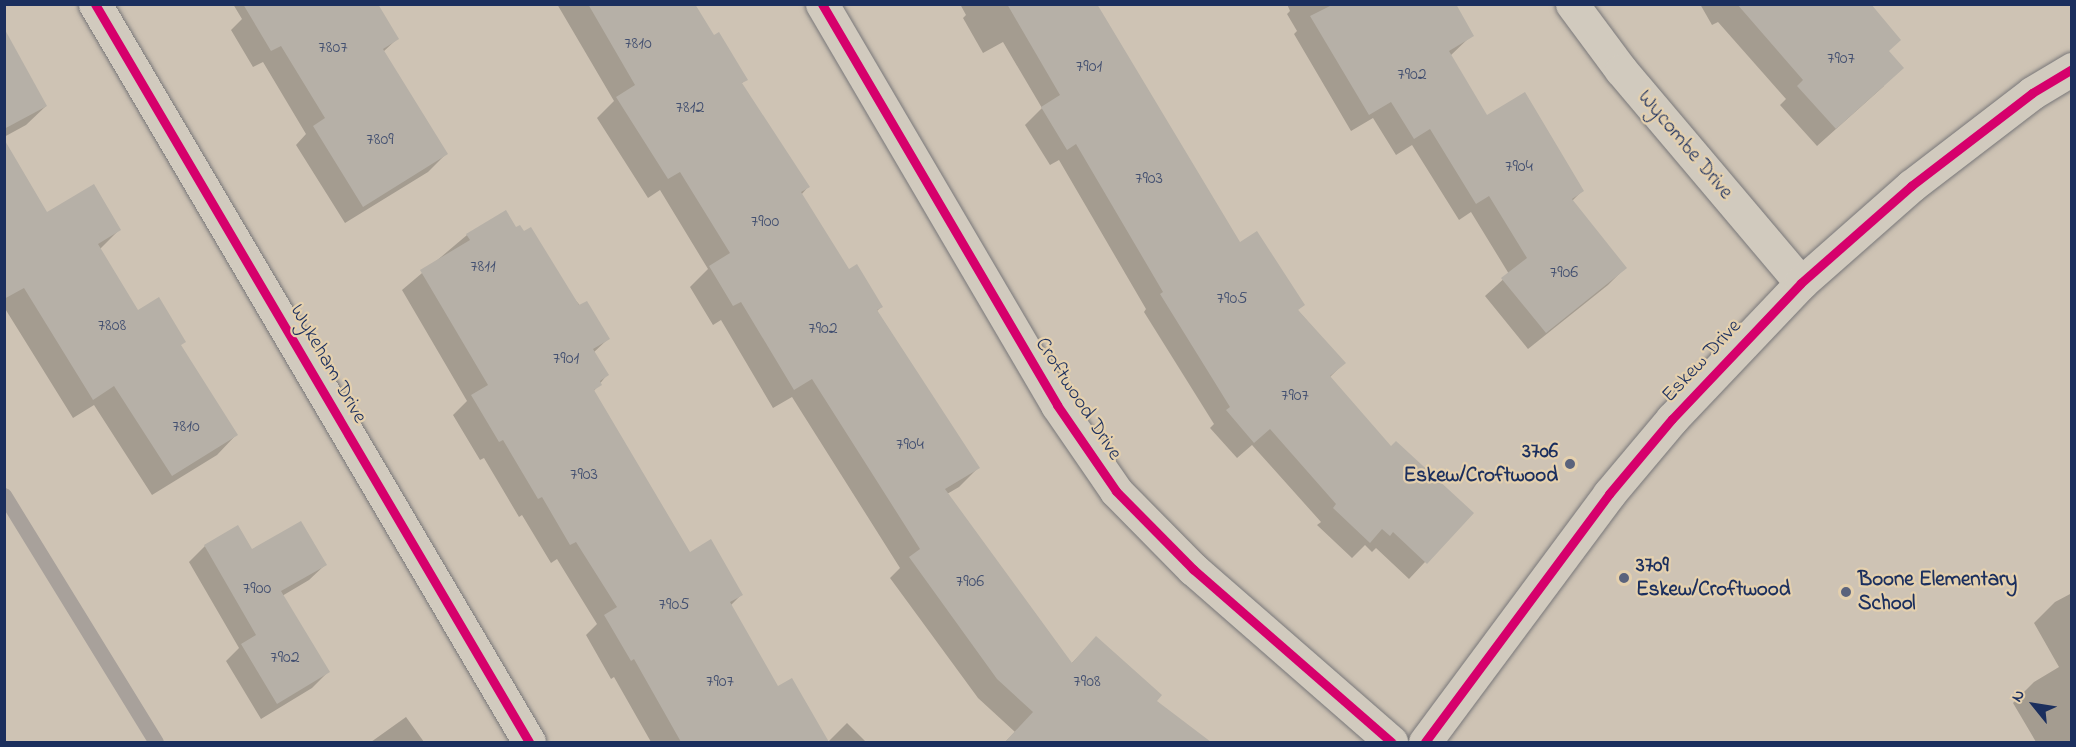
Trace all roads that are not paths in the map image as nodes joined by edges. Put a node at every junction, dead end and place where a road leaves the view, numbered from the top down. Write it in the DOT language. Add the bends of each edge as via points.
graph roads {
  1 [pos="95,4"];
  2 [pos="822,4"];
  3 [pos="1572,4"];
  4 [pos="2072,69"];
  5 [pos="1801,283"];
  6 [pos="529,742"];
  7 [pos="1391,742"];
  8 [pos="1425,742"];
  1 -- 6 [label="street, Wykeham Drive"];
  2 -- 7 [label="street, Croftwood Drive" via="1057,405 1116,490 1193,569"];
  3 -- 5 [label="street, Wycombe Drive" via="1621,70"];
  4 -- 5 [label="street, Eskew Drive" via="2032,93 1911,186"];
  5 -- 8 [label="street, Eskew Drive" via="1672,419 1609,494"];
}
